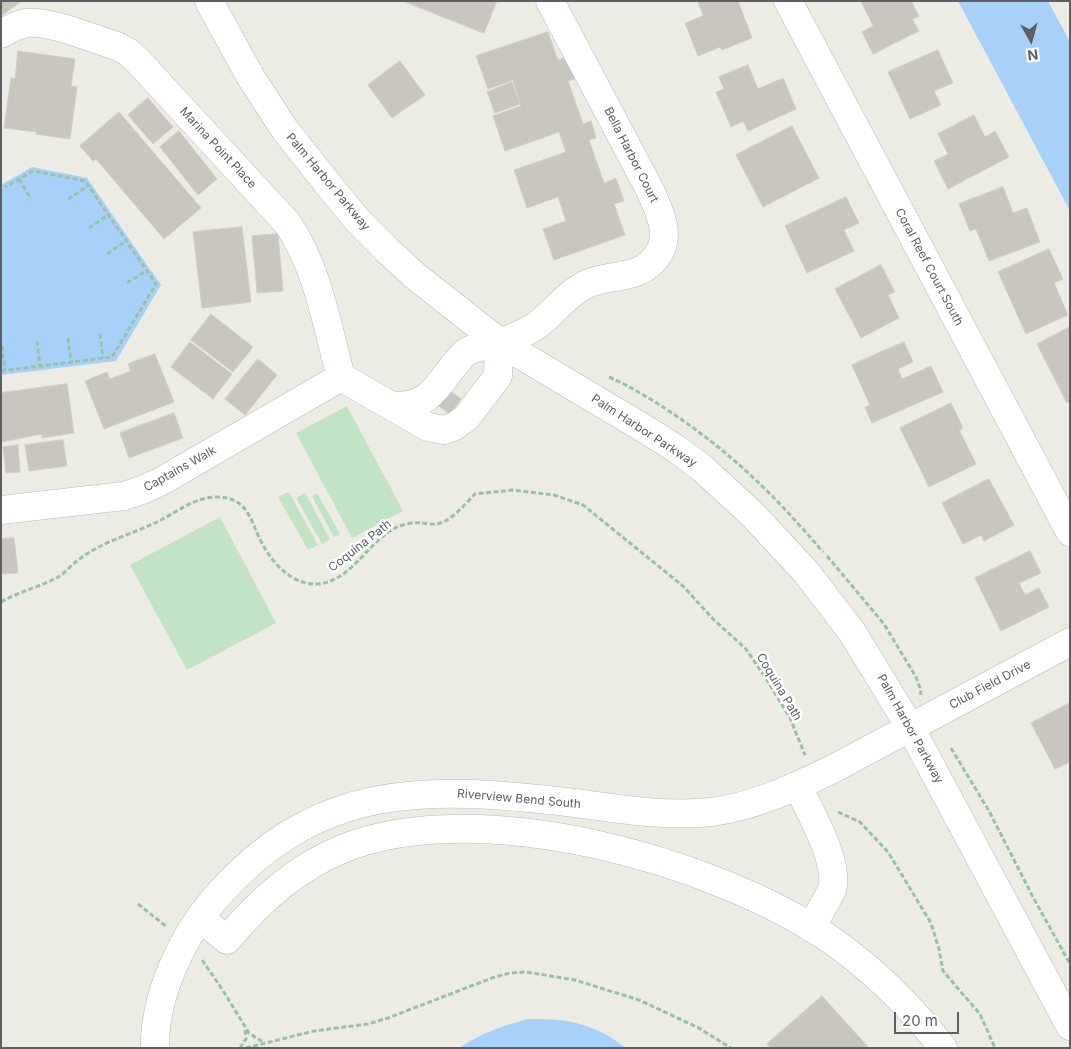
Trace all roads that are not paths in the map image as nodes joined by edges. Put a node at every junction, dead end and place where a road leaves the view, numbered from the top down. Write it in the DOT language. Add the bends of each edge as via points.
graph roads {
  1 [pos="209,1"];
  2 [pos="550,1"];
  3 [pos="788,1"];
  4 [pos="1,34"];
  5 [pos="499,342"];
  6 [pos="342,377"];
  7 [pos="393,406"];
  8 [pos="1,510"];
  9 [pos="1070,532"];
  10 [pos="1070,642"];
  11 [pos="910,727"];
  12 [pos="798,786"];
  13 [pos="200,918"];
  14 [pos="811,928"];
  15 [pos="1070,1026"];
  16 [pos="155,1048"];
  17 [pos="943,1048"];
  1 -- 5 [label="street, Palm Harbor Parkway" via="268,105 347,208 414,275"];
  2 -- 5 [label="street, Bella Harbor Court" via="651,192 661,216 664,238 659,254 642,270 588,283 536,325"];
  3 -- 9 [label="street, Coral Reef Court South"];
  4 -- 6 [label="street, Marina Point Place" via="26,23 45,24 117,46 137,60 288,224 303,250 315,282"];
  5 -- 7 [label="street, Bella Harbor Court" via="467,351 424,400 412,405"];
  5 -- 7 [label="street" via="498,376 478,405 455,426 439,430 428,427"];
  5 -- 11 [label="street, Palm Harbor Parkway" via="678,450 722,485 782,545 830,602 874,666"];
  6 -- 7 [label="street"];
  6 -- 8 [label="street, Captains Walk" via="142,490 124,496"];
  10 -- 11 [label="street, Club Field Drive"];
  11 -- 12 [label="street, Riverview Bend South"];
  11 -- 15 [label="street, Palm Harbor Parkway"];
  12 -- 13 [label="street, Riverview Bend South" via="748,804 694,813 472,793 413,794 373,800 328,815 284,838 232,880"];
  12 -- 14 [label="street" via="834,870 832,890"];
  13 -- 14 [label="street" via="227,940 258,905 324,857 387,835 458,828 531,833 641,857 751,896"];
  13 -- 16 [label="street, Riverview Bend South" via="170,973 162,998"];
  14 -- 17 [label="street" via="873,972 913,1011"];
}
